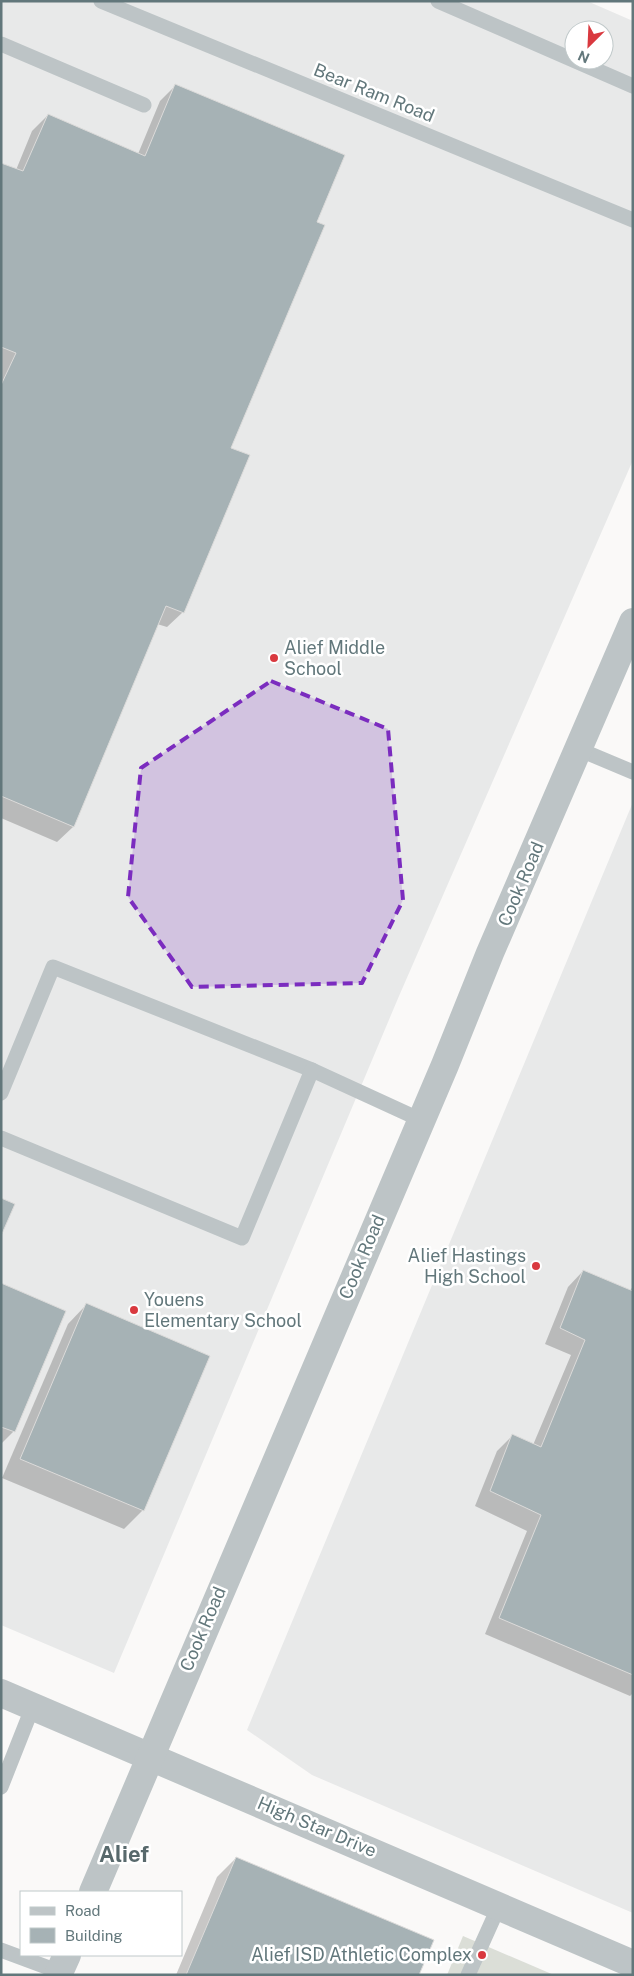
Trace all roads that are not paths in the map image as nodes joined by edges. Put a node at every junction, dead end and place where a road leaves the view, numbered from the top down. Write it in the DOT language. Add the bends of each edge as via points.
graph roads {
  1 [pos="101,1"];
  2 [pos="438,1"];
  3 [pos="1,44"];
  4 [pos="633,86"];
  5 [pos="144,105"];
  6 [pos="633,220"];
  7 [pos="633,622"];
  8 [pos="578,749"];
  9 [pos="633,772"];
  10 [pos="312,1070"];
  11 [pos="1,1093"];
  12 [pos="421,1120"];
  13 [pos="1,1138"];
  14 [pos="1,1693"];
  15 [pos="34,1706"];
  16 [pos="150,1755"];
  17 [pos="1,1787"];
  18 [pos="93,1891"];
  19 [pos="499,1906"];
  20 [pos="1,1950"];
  21 [pos="20,1955"];
  22 [pos="23,1956"];
  23 [pos="633,1964"];
  24 [pos="62,1967"];
  25 [pos="468,1975"];
  1 -- 6 [label="lane, Bear Ram Road"];
  2 -- 4 [label="lane"];
  3 -- 5 [label="lane"];
  7 -- 8 [label="street, Cook Road"];
  8 -- 9 [label="lane"];
  8 -- 12 [label="street, Cook Road"];
  10 -- 11 [label="lane" via="53,966"];
  10 -- 12 [label="lane"];
  10 -- 13 [label="lane" via="242,1238"];
  12 -- 16 [label="street, Cook Road"];
  14 -- 15 [label="street, High Star Drive"];
  15 -- 16 [label="street, High Star Drive"];
  15 -- 17 [label="lane"];
  16 -- 18 [label="street, Cook Road"];
  16 -- 19 [label="street, High Star Drive"];
  19 -- 23 [label="street, High Star Drive"];
  19 -- 25 [label="lane"];
  20 -- 21 [label="lane"];
  22 -- 24 [label="lane"];
}
